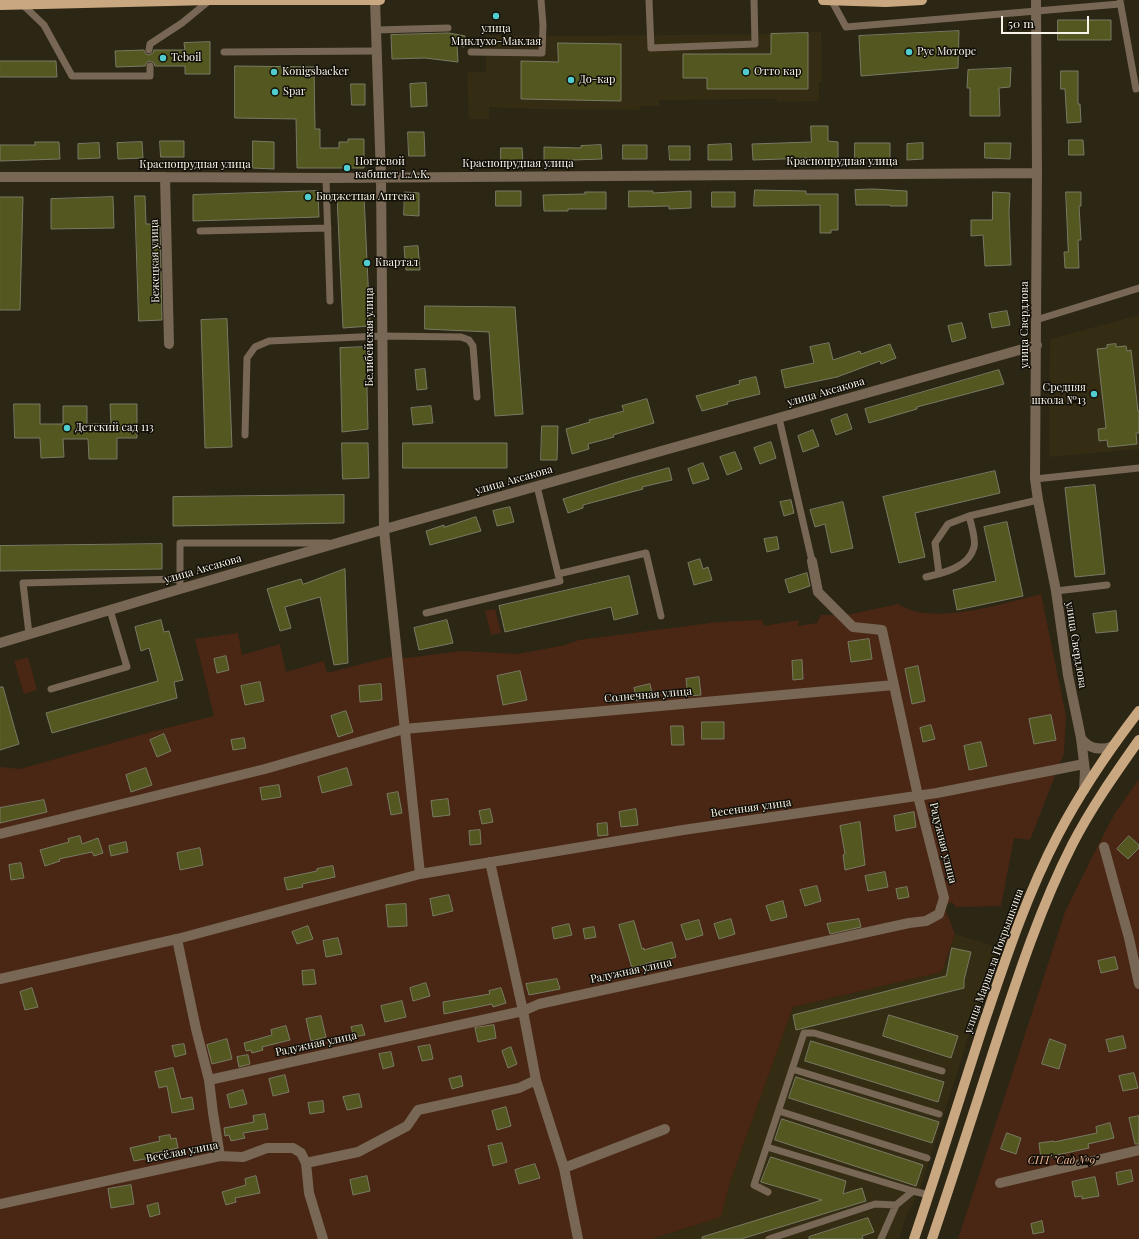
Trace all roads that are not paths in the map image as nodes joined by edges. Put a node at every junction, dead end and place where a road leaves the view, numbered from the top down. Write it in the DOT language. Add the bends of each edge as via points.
graph roads {
  1 [pos="210,0"];
  2 [pos="375,0"];
  3 [pos="380,0"];
  4 [pos="541,0"];
  5 [pos="649,0"];
  6 [pos="754,0"];
  7 [pos="922,0"];
  8 [pos="827,1"];
  9 [pos="50,2"];
  10 [pos="1120,2"];
  11 [pos="0,5"];
  12 [pos="23,5"];
  13 [pos="1036,5"];
  14 [pos="448,28"];
  15 [pos="376,30"];
  16 [pos="149,50"];
  17 [pos="377,51"];
  18 [pos="224,52"];
  19 [pos="471,52"];
  20 [pos="150,66"];
  21 [pos="1136,89"];
  22 [pos="1037,173"];
  23 [pos="165,177"];
  24 [pos="381,177"];
  25 [pos="0,178"];
  26 [pos="326,178"];
  27 [pos="328,228"];
  28 [pos="200,230"];
  29 [pos="1139,288"];
  30 [pos="330,301"];
  31 [pos="1036,320"];
  32 [pos="382,336"];
  33 [pos="169,344"];
  34 [pos="1037,345"];
  35 [pos="477,397"];
  36 [pos="779,418"];
  37 [pos="245,435"];
  38 [pos="1139,468"];
  39 [pos="1036,479"];
  40 [pos="537,486"];
  41 [pos="1038,500"];
  42 [pos="969,516"];
  43 [pos="384,530"];
  44 [pos="338,543"];
  45 [pos="812,561"];
  46 [pos="558,574"];
  47 [pos="939,574"];
  48 [pos="926,576"];
  49 [pos="180,584"];
  50 [pos="1108,585"];
  51 [pos="1056,591"];
  52 [pos="110,610"];
  53 [pos="426,613"];
  54 [pos="661,616"];
  55 [pos="29,634"];
  56 [pos="0,643"];
  57 [pos="894,685"];
  58 [pos="51,689"];
  59 [pos="1139,711"];
  60 [pos="404,729"];
  61 [pos="1081,738"];
  62 [pos="1139,740"];
  63 [pos="1113,746"];
  64 [pos="1084,764"];
  65 [pos="1084,790"];
  66 [pos="918,796"];
  67 [pos="0,834"];
  68 [pos="1104,847"];
  69 [pos="490,862"];
  70 [pos="420,874"];
  71 [pos="177,939"];
  72 [pos="0,980"];
  73 [pos="1139,984"];
  74 [pos="523,1010"];
  75 [pos="792,1069"];
  76 [pos="942,1071"];
  77 [pos="209,1080"];
  78 [pos="536,1080"];
  79 [pos="779,1111"];
  80 [pos="939,1114"];
  81 [pos="665,1129"];
  82 [pos="767,1148"];
  83 [pos="1139,1150"];
  84 [pos="220,1156"];
  85 [pos="927,1158"];
  86 [pos="306,1163"];
  87 [pos="564,1168"];
  88 [pos="1000,1182"];
  89 [pos="913,1191"];
  90 [pos="768,1192"];
  91 [pos="929,1195"];
  92 [pos="0,1204"];
  93 [pos="896,1205"];
  94 [pos="323,1239"];
  95 [pos="578,1239"];
  96 [pos="769,1239"];
  97 [pos="881,1239"];
  98 [pos="914,1239"];
  99 [pos="932,1239"];
  1 -- 2 [label="main road"];
  1 -- 9 [label="main road"];
  1 -- 16 [label="lane" via="150,44"];
  2 -- 3 [label="main road"];
  2 -- 15 [label="street, Белибейская улица"];
  4 -- 19 [label="lane" via="542,53"];
  5 -- 6 [label="lane" via="651,48 754,44"];
  7 -- 8 [label="main road"];
  8 -- 13 [label="lane" via="846,27"];
  9 -- 12 [label="main road"];
  10 -- 13 [label="lane"];
  10 -- 21 [label="lane"];
  11 -- 12 [label="main road"];
  12 -- 20 [label="lane" via="44,25 72,76 150,76"];
  13 -- 22 [label="street, улица Свердлова"];
  14 -- 15 [label="lane"];
  15 -- 17 [label="street, Белибейская улица"];
  17 -- 18 [label="lane"];
  17 -- 24 [label="street, Белибейская улица"];
  22 -- 24 [label="street, Краснопрудная улица"];
  22 -- 31 [label="street, улица Свердлова"];
  23 -- 25 [label="street, Краснопрудная улица"];
  23 -- 26 [label="street, Краснопрудная улица"];
  23 -- 33 [label="street, Бежецкая улица"];
  24 -- 26 [label="street, Краснопрудная улица"];
  24 -- 32 [label="street, Белибейская улица"];
  26 -- 27 [label="lane"];
  27 -- 28 [label="lane"];
  27 -- 30 [label="lane"];
  29 -- 31 [label="lane"];
  31 -- 34 [label="street, улица Свердлова"];
  32 -- 35 [label="lane" via="461,337 469,340 473,346"];
  32 -- 37 [label="lane" via="269,341 255,347 247,358"];
  32 -- 43 [label="street, Белибейская улица"];
  34 -- 36 [label="street, улица Аксакова"];
  34 -- 39 [label="street, улица Свердлова"];
  36 -- 40 [label="street, улица Аксакова"];
  36 -- 45 [label="lane"];
  38 -- 39 [label="lane"];
  39 -- 41 [label="street, улица Свердлова"];
  40 -- 43 [label="street, улица Аксакова"];
  40 -- 46 [label="lane"];
  41 -- 42 [label="lane"];
  41 -- 51 [label="street, улица Свердлова"];
  42 -- 47 [label="lane" via="948,524 935,543"];
  42 -- 47 [label="lane" via="975,546 967,560 954,569"];
  43 -- 44 [label="street, улица Аксакова"];
  43 -- 60 [label="street, Белибейская улица"];
  44 -- 49 [label="street, улица Аксакова"];
  44 -- 49 [label="lane" via="180,543"];
  45 -- 57 [label="street, Радужная улица" via="818,592 852,627 882,630"];
  46 -- 53 [label="lane" via="560,581"];
  46 -- 54 [label="lane" via="646,553"];
  47 -- 48 [label="lane"];
  49 -- 52 [label="street, улица Аксакова"];
  49 -- 55 [label="lane" via="23,583"];
  50 -- 51 [label="lane"];
  51 -- 61 [label="street, улица Свердлова" via="1068,675"];
  52 -- 55 [label="street, улица Аксакова"];
  52 -- 58 [label="lane" via="127,667"];
  55 -- 56 [label="street, улица Аксакова"];
  57 -- 60 [label="street, Солнечная улица"];
  57 -- 66 [label="street, Радужная улица"];
  59 -- 63 [label="main road, улица Маршала Покрышкина"];
  60 -- 67 [label="street, Солнечная улица" via="264,769"];
  60 -- 70 [label="street, Белибейская улица"];
  61 -- 63 [label="street" via="1094,748 1105,749"];
  61 -- 64 [label="street, улица Свердлова"];
  62 -- 99 [label="main road" via="1087,818 1047,899 1017,980"];
  63 -- 65 [label="main road, улица Маршала Покрышкина"];
  64 -- 65 [label="street, улица Свердлова"];
  64 -- 66 [label="street, Весенняя улица"];
  65 -- 91 [label="main road, улица Маршала Покрышкина" via="1049,852 1022,916 1000,974"];
  66 -- 69 [label="street, Весенняя улица" via="683,830"];
  66 -- 74 [label="street, Радужная улица" via="944,898 939,914 926,921 539,1004"];
  68 -- 73 [label="street"];
  69 -- 70 [label="street, Весенняя улица"];
  69 -- 74 [label="street"];
  70 -- 71 [label="street, Весенняя улица"];
  71 -- 72 [label="street, Весенняя улица"];
  71 -- 77 [label="street"];
  74 -- 77 [label="street, Радужная улица"];
  74 -- 78 [label="street"];
  75 -- 76 [label="lane" via="804,1034 814,1033"];
  75 -- 79 [label="lane"];
  75 -- 80 [label="lane"];
  77 -- 84 [label="street"];
  78 -- 86 [label="street" via="519,1088 418,1110 407,1126 358,1152"];
  78 -- 87 [label="street"];
  79 -- 82 [label="lane"];
  79 -- 85 [label="lane"];
  81 -- 87 [label="street"];
  82 -- 89 [label="lane"];
  82 -- 90 [label="lane" via="754,1185"];
  83 -- 88 [label="street"];
  84 -- 86 [label="street, Весёлая улица" via="243,1157 267,1148 293,1148 301,1153"];
  84 -- 92 [label="street, Весёлая улица"];
  86 -- 94 [label="street" via="309,1193"];
  87 -- 95 [label="street"];
  89 -- 91 [label="lane"];
  89 -- 93 [label="lane"];
  91 -- 98 [label="main road, улица Маршала Покрышкина"];
  93 -- 96 [label="lane" via="875,1204"];
  93 -- 97 [label="lane"];
}
